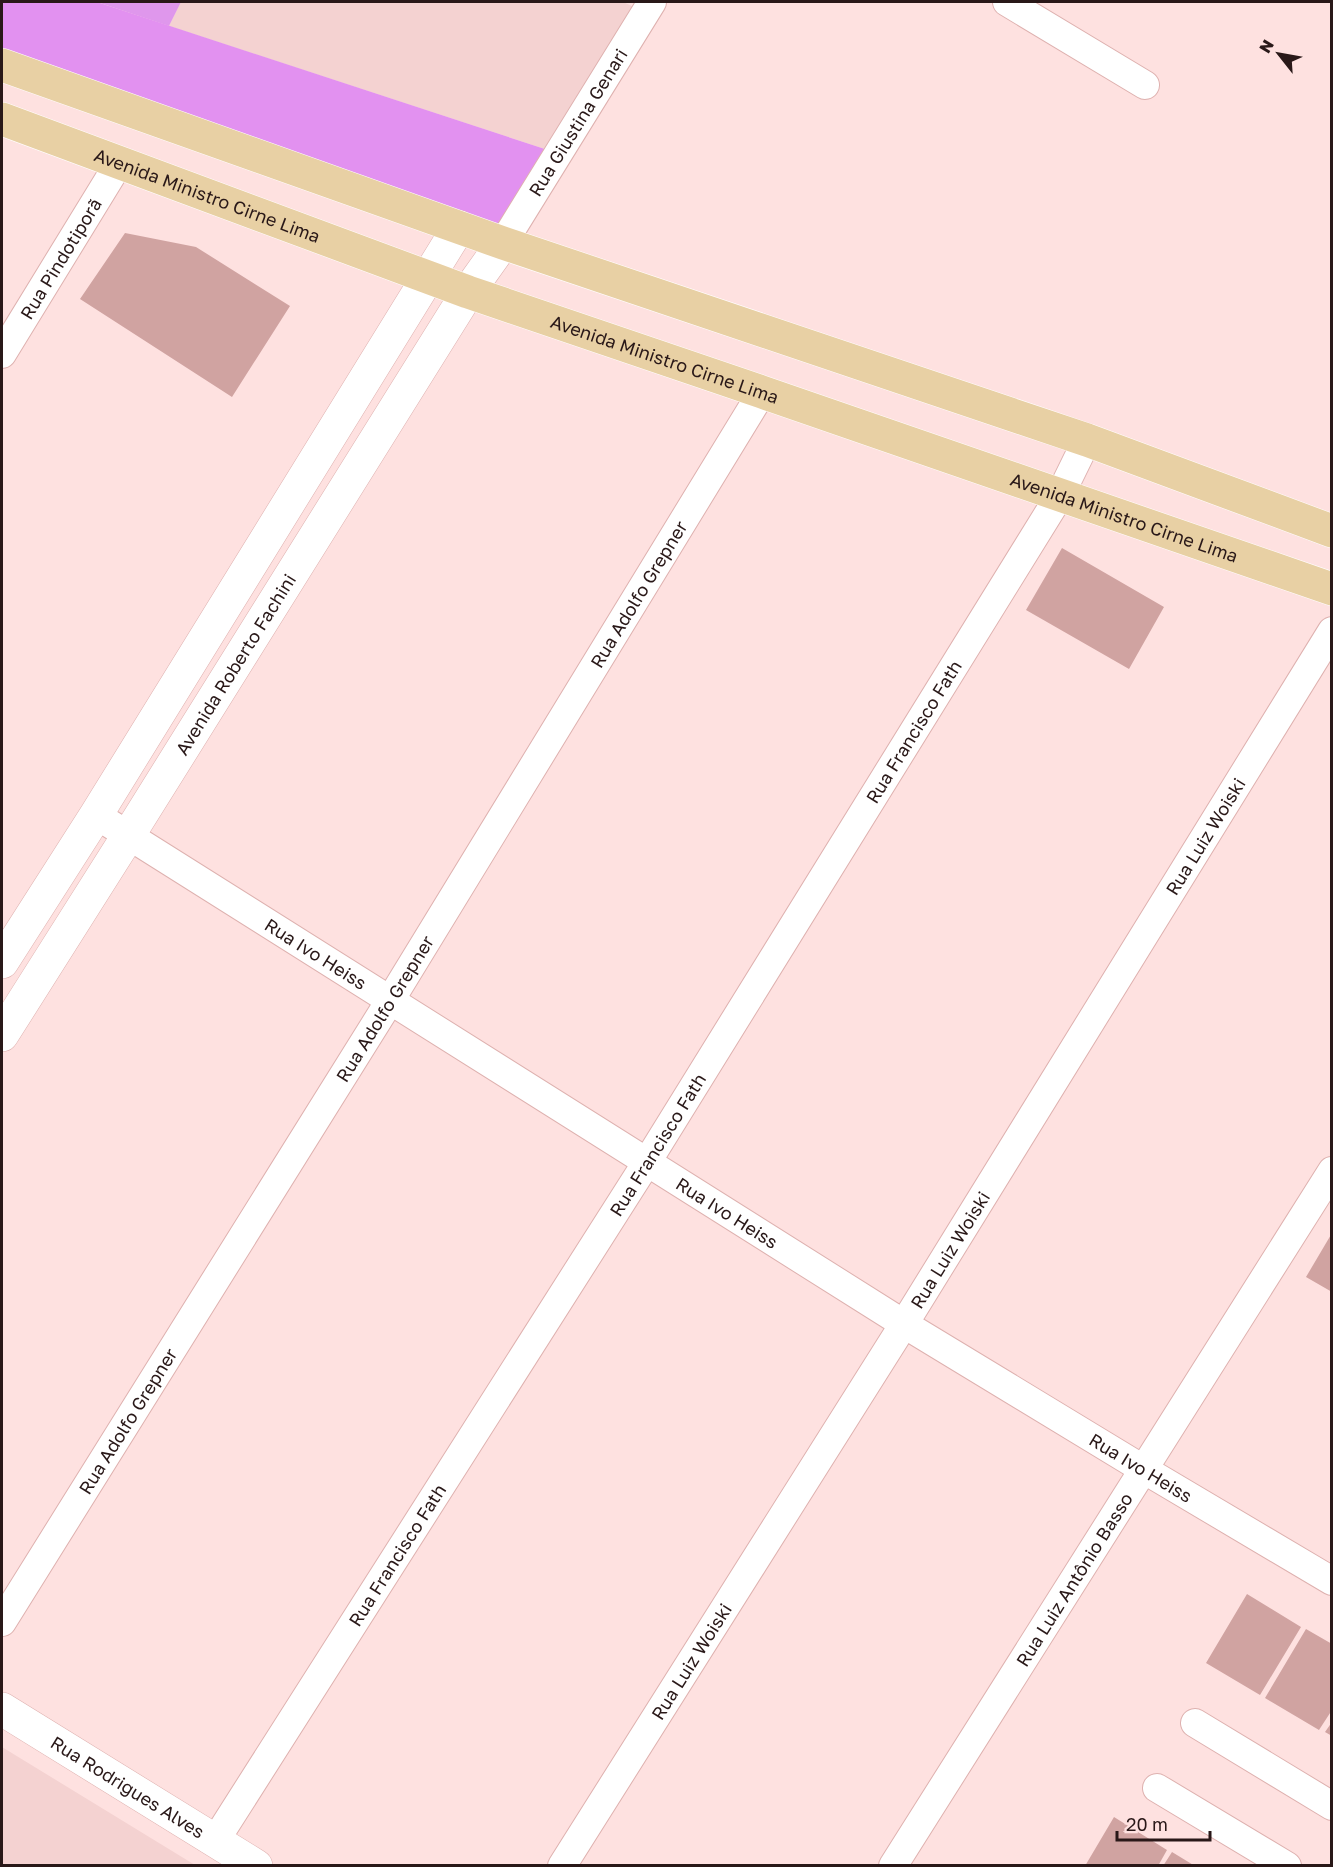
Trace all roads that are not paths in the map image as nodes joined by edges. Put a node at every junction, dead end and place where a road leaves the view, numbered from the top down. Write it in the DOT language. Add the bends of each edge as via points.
graph roads {
  1 [pos="652,2"];
  2 [pos="1007,2"];
  3 [pos="2,65"];
  4 [pos="1145,85"];
  5 [pos="2,119"];
  6 [pos="119,163"];
  7 [pos="459,227"];
  8 [pos="503,243"];
  9 [pos="428,278"];
  10 [pos="468,292"];
  11 [pos="2,354"];
  12 [pos="762,392"];
  13 [pos="1087,440"];
  14 [pos="1060,495"];
  15 [pos="1332,531"];
  16 [pos="1332,590"];
  17 [pos="1332,631"];
  18 [pos="96,815"];
  19 [pos="128,836"];
  20 [pos="2,962"];
  21 [pos="391,999"];
  22 [pos="2,1035"];
  23 [pos="646,1162"];
  24 [pos="1332,1171"];
  25 [pos="904,1324"];
  26 [pos="1143,1469"];
  27 [pos="1332,1581"];
  28 [pos="2,1622"];
  29 [pos="2,1708"];
  30 [pos="1195,1723"];
  31 [pos="1157,1788"];
  32 [pos="1332,1806"];
  33 [pos="215,1841"];
  34 [pos="256,1866"];
  35 [pos="562,1866"];
  36 [pos="893,1866"];
  37 [pos="1287,1866"];
  1 -- 8 [label="street, Rua Giustina Genari"];
  2 -- 4 [label="street"];
  3 -- 7 [label="main road"];
  5 -- 6 [label="main road, Avenida Ministro Cirne Lima"];
  6 -- 9 [label="main road, Avenida Ministro Cirne Lima"];
  6 -- 11 [label="street, Rua Pindotiporã"];
  7 -- 8 [label="main road"];
  7 -- 9 [label="street"];
  8 -- 10 [label="street, Avenida Roberto Fachini"];
  8 -- 13 [label="main road"];
  9 -- 10 [label="main road, Avenida Ministro Cirne Lima"];
  9 -- 18 [label="street"];
  10 -- 12 [label="main road, Avenida Ministro Cirne Lima"];
  10 -- 19 [label="street, Avenida Roberto Fachini"];
  12 -- 14 [label="main road, Avenida Ministro Cirne Lima"];
  12 -- 21 [label="street, Rua Adolfo Grepner"];
  13 -- 14 [label="street, Rua Francisco Fath"];
  13 -- 15 [label="main road"];
  14 -- 16 [label="main road, Avenida Ministro Cirne Lima"];
  14 -- 23 [label="street, Rua Francisco Fath"];
  17 -- 25 [label="street, Rua Luiz Woiski"];
  18 -- 19 [label="street, Rua Ivo Heiss"];
  18 -- 20 [label="street"];
  19 -- 21 [label="street, Rua Ivo Heiss"];
  19 -- 22 [label="street, Avenida Roberto Fachini"];
  21 -- 23 [label="street, Rua Ivo Heiss"];
  21 -- 28 [label="street, Rua Adolfo Grepner"];
  23 -- 25 [label="street, Rua Ivo Heiss"];
  23 -- 33 [label="street, Rua Francisco Fath"];
  24 -- 26 [label="street, Rua Luiz Antônio Basso"];
  25 -- 26 [label="street, Rua Ivo Heiss"];
  25 -- 35 [label="street, Rua Luiz Woiski"];
  26 -- 27 [label="street, Rua Ivo Heiss"];
  26 -- 36 [label="street, Rua Luiz Antônio Basso"];
  29 -- 33 [label="street, Rua Rodrigues Alves"];
  30 -- 32 [label="street"];
  31 -- 37 [label="street"];
  33 -- 34 [label="street, Rua Rodrigues Alves"];
}
